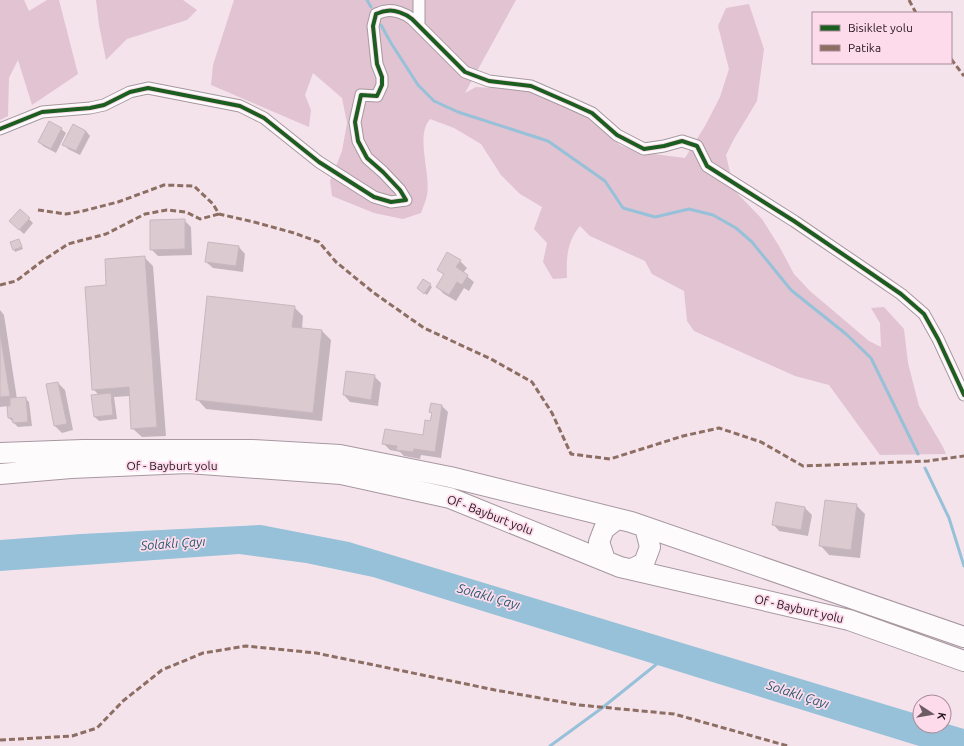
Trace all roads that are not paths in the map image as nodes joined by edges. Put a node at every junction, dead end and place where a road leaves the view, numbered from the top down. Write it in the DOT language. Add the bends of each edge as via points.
graph roads {
  1 [pos="419,0"];
  2 [pos="419,26"];
  3 [pos="0,129"];
  4 [pos="964,395"];
  5 [pos="0,452"];
  6 [pos="0,474"];
  7 [pos="617,519"];
  8 [pos="645,527"];
  9 [pos="605,560"];
  10 [pos="632,569"];
  11 [pos="964,637"];
  12 [pos="964,661"];
  1 -- 2 [label="street"];
  2 -- 3 [label="street" via="408,15 387,10 376,14 373,26 382,85 377,96 361,95 355,122 358,141 366,158 384,172 406,200 391,202 374,197 319,162 264,118 240,106 148,88 130,92 104,105 42,112"];
  2 -- 4 [label="street" via="465,72 489,81 531,86 592,113 617,135 644,149 682,141 697,146 707,166 863,268 901,294 924,314"];
  5 -- 7 [label="highway, Of - Bayburt yolu" via="252,450 340,455 450,477"];
  6 -- 9 [label="highway, Of - Bayburt yolu" via="188,463 341,474 450,498"];
  7 -- 8 [label="highway, Of - Bayburt yolu"];
  7 -- 9 [label="highway" via="604,529 599,542"];
  8 -- 10 [label="highway" via="650,546 644,562"];
  8 -- 11 [label="highway, Of - Bayburt yolu"];
  9 -- 10 [label="highway, Of - Bayburt yolu"];
  10 -- 12 [label="highway, Of - Bayburt yolu" via="849,620"];
}
